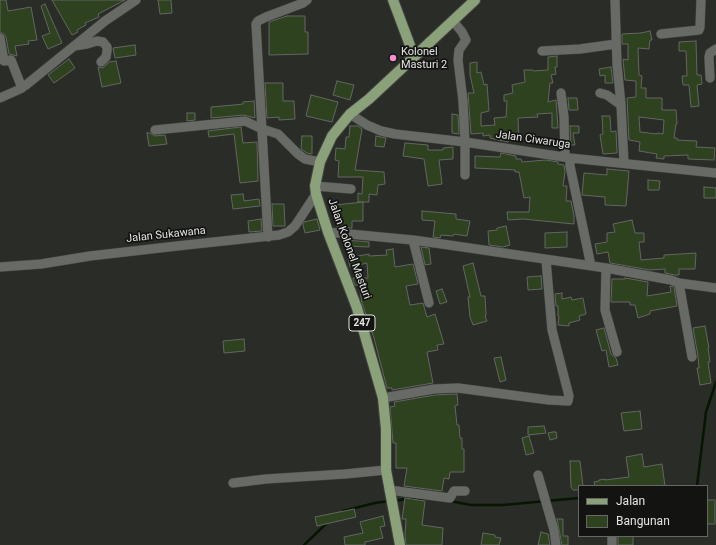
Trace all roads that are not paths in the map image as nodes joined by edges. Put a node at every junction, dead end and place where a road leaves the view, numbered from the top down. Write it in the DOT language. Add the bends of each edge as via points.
graph roads {
  1 [pos="136,0"];
  2 [pos="307,0"];
  3 [pos="393,0"];
  4 [pos="475,0"];
  5 [pos="615,0"];
  6 [pos="701,0"];
  7 [pos="453,22"];
  8 [pos="661,34"];
  9 [pos="0,38"];
  10 [pos="616,44"];
  11 [pos="74,46"];
  12 [pos="716,49"];
  13 [pos="542,51"];
  14 [pos="414,56"];
  15 [pos="101,62"];
  16 [pos="710,78"];
  17 [pos="22,88"];
  18 [pos="561,93"];
  19 [pos="600,93"];
  20 [pos="0,98"];
  21 [pos="621,105"];
  22 [pos="350,114"];
  23 [pos="262,129"];
  24 [pos="155,130"];
  25 [pos="465,142"];
  26 [pos="568,158"];
  27 [pos="320,162"];
  28 [pos="624,163"];
  29 [pos="716,173"];
  30 [pos="465,175"];
  31 [pos="351,189"];
  32 [pos="315,190"];
  33 [pos="328,232"];
  34 [pos="268,237"];
  35 [pos="413,240"];
  36 [pos="546,260"];
  37 [pos="591,266"];
  38 [pos="0,267"];
  39 [pos="606,268"];
  40 [pos="679,283"];
  41 [pos="716,288"];
  42 [pos="428,303"];
  43 [pos="617,352"];
  44 [pos="692,357"];
  45 [pos="383,398"];
  46 [pos="386,470"];
  47 [pos="538,475"];
  48 [pos="233,483"];
  49 [pos="390,490"];
  50 [pos="464,490"];
  51 [pos="400,545"];
  52 [pos="556,545"];
  1 -- 11 [label="street"];
  2 -- 23 [label="street" via="266,17 256,24"];
  3 -- 14 [label="main road"];
  4 -- 7 [label="main road, Jalan Kolonel Masturi"];
  5 -- 10 [label="street"];
  6 -- 8 [label="street" via="699,30"];
  7 -- 14 [label="main road, Jalan Kolonel Masturi"];
  7 -- 25 [label="street" via="466,40 459,50 458,60"];
  9 -- 17 [label="street" via="4,61 11,60"];
  10 -- 13 [label="street"];
  10 -- 21 [label="street"];
  11 -- 15 [label="street" via="103,42 107,51"];
  11 -- 17 [label="street"];
  12 -- 16 [label="street" via="709,57"];
  14 -- 22 [label="main road, Jalan Kolonel Masturi / 247"];
  17 -- 20 [label="street"];
  18 -- 26 [label="street"];
  19 -- 21 [label="street"];
  21 -- 28 [label="street"];
  22 -- 25 [label="street, Jalan Ciwaruga" via="373,128 395,134"];
  22 -- 27 [label="main road, Jalan Kolonel Masturi / 247" via="332,136"];
  23 -- 24 [label="street" via="245,121"];
  23 -- 27 [label="street" via="278,134 305,159"];
  23 -- 34 [label="street"];
  25 -- 26 [label="street, Jalan Ciwaruga"];
  25 -- 30 [label="street"];
  26 -- 28 [label="street, Jalan Ciwaruga"];
  26 -- 37 [label="street"];
  27 -- 32 [label="main road, Jalan Kolonel Masturi / 247"];
  28 -- 29 [label="street, Jalan Ciwaruga"];
  31 -- 32 [label="street"];
  32 -- 33 [label="main road, Jalan Kolonel Masturi / 247"];
  32 -- 34 [label="street, Jalan Sukawana" via="292,230"];
  33 -- 35 [label="street"];
  33 -- 45 [label="main road, Jalan Kolonel Masturi / 247" via="357,308"];
  34 -- 38 [label="street, Jalan Sukawana"];
  35 -- 36 [label="street"];
  35 -- 42 [label="street"];
  36 -- 37 [label="street"];
  36 -- 45 [label="street" via="552,330 569,396 568,401 458,388 434,389"];
  37 -- 39 [label="street"];
  39 -- 40 [label="street"];
  39 -- 43 [label="street" via="605,310"];
  40 -- 41 [label="street"];
  40 -- 44 [label="street"];
  45 -- 46 [label="main road, Jalan Kolonel Masturi / 247"];
  46 -- 48 [label="street"];
  46 -- 49 [label="main road, Jalan Kolonel Masturi / 247"];
  47 -- 52 [label="street"];
  49 -- 50 [label="street" via="450,498 454,491"];
  49 -- 51 [label="main road, Jalan Kolonel Masturi / 247"];
}
